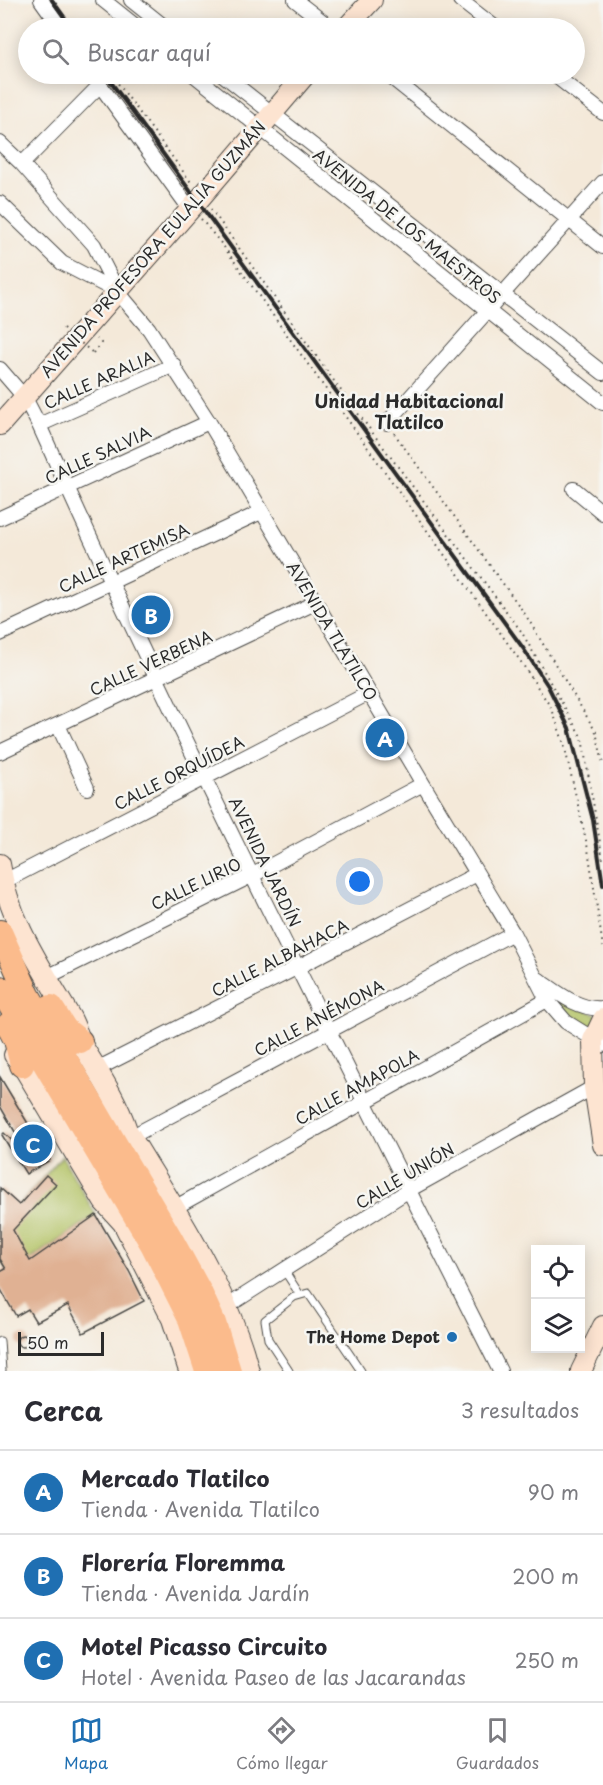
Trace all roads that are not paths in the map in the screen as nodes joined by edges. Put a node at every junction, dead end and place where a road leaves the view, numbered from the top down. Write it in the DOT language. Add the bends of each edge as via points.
graph roads {
  1 [pos="40,0"];
  2 [pos="103,0"];
  3 [pos="131,0"];
  4 [pos="296,0"];
  5 [pos="372,0"];
  6 [pos="460,0"];
  7 [pos="54,18"];
  8 [pos="126,18"];
  9 [pos="154,18"];
  10 [pos="318,18"];
  11 [pos="355,18"];
  12 [pos="483,18"];
  13 [pos="92,84"];
  14 [pos="100,84"];
  15 [pos="208,84"];
  16 [pos="231,84"];
  17 [pos="297,84"];
  18 [pos="399,84"];
  19 [pos="566,84"];
  20 [pos="603,113"];
  21 [pos="265,121"];
  22 [pos="0,143"];
  23 [pos="22,164"];
  24 [pos="603,182"];
  25 [pos="0,203"];
  26 [pos="196,203"];
  27 [pos="399,211"];
  28 [pos="569,220"];
  29 [pos="385,228"];
  30 [pos="603,247"];
  31 [pos="118,292"];
  32 [pos="504,294"];
  33 [pos="487,312"];
  34 [pos="174,365"];
  35 [pos="0,369"];
  36 [pos="603,373"];
  37 [pos="603,380"];
  38 [pos="592,394"];
  39 [pos="25,398"];
  40 [pos="603,403"];
  41 [pos="209,422"];
  42 [pos="387,423"];
  43 [pos="0,425"];
  44 [pos="39,425"];
  45 [pos="67,488"];
  46 [pos="574,489"];
  47 [pos="261,512"];
  48 [pos="603,513"];
  49 [pos="0,518"];
  50 [pos="111,582"];
  51 [pos="315,603"];
  52 [pos="0,634"];
  53 [pos="157,678"];
  54 [pos="369,693"];
  55 [pos="58,725"];
  56 [pos="0,752"];
  57 [pos="206,778"];
  58 [pos="423,784"];
  59 [pos="87,788"];
  60 [pos="1,873"];
  61 [pos="477,874"];
  62 [pos="253,875"];
  63 [pos="0,932"];
  64 [pos="513,933"];
  65 [pos="298,967"];
  66 [pos="535,976"];
  67 [pos="46,977"];
  68 [pos="9,981"];
  69 [pos="0,997"];
  70 [pos="547,1000"];
  71 [pos="603,1008"];
  72 [pos="603,1019"];
  73 [pos="330,1031"];
  74 [pos="0,1034"];
  75 [pos="80,1041"];
  76 [pos="598,1043"];
  77 [pos="22,1065"];
  78 [pos="97,1069"];
  79 [pos="594,1087"];
  80 [pos="364,1102"];
  81 [pos="133,1131"];
  82 [pos="603,1145"];
  83 [pos="409,1190"];
  84 [pos="104,1202"];
  85 [pos="183,1203"];
  86 [pos="284,1270"];
  87 [pos="300,1295"];
  88 [pos="237,1300"];
  89 [pos="603,1326"];
  90 [pos="0,1341"];
  91 [pos="288,1370"];
  92 [pos="2,1371"];
  93 [pos="177,1371"];
  94 [pos="189,1371"];
  95 [pos="207,1371"];
  96 [pos="229,1371"];
  97 [pos="250,1371"];
  98 [pos="361,1371"];
  99 [pos="500,1371"];
  100 [pos="581,1371"];
  1 -- 7 [label="street"];
  2 -- 8 [label="street"];
  3 -- 9 [label="street"];
  4 -- 10 [label="street"];
  5 -- 11 [label="main road"];
  6 -- 12 [label="street"];
  13 -- 23 [label="street"];
  14 -- 26 [label="street"];
  15 -- 21 [label="street, AVENIDA DE LOS MAESTROS"];
  16 -- 21 [label="street, AVENIDA DE LOS MAESTROS"];
  17 -- 21 [label="main road, AVENIDA PROFESORA EULALIA GUZMÁN"];
  18 -- 28 [label="street"];
  19 -- 20 [label="street"];
  21 -- 26 [label="main road, AVENIDA PROFESORA EULALIA GUZMÁN"];
  21 -- 27 [label="street, AVENIDA DE LOS MAESTROS"];
  21 -- 29 [label="street, AVENIDA DE LOS MAESTROS"];
  22 -- 23 [label="street, AVENIDA TLATILCO"];
  23 -- 31 [label="street, AVENIDA TLATILCO" via="94,244"];
  24 -- 28 [label="street"];
  25 -- 31 [label="street, AVENIDA TLATILCO" via="62,263"];
  26 -- 31 [label="main road, AVENIDA PROFESORA EULALIA GUZMÁN"];
  27 -- 29 [label="street"];
  27 -- 32 [label="street, AVENIDA DE LOS MAESTROS"];
  28 -- 30 [label="street"];
  28 -- 32 [label="street"];
  29 -- 33 [label="street, AVENIDA DE LOS MAESTROS"];
  31 -- 34 [label="street, AVENIDA TLATILCO"];
  31 -- 39 [label="main road, AVENIDA PROFESORA EULALIA GUZMÁN"];
  32 -- 33 [label="street"];
  32 -- 36 [label="street, AVENIDA DE LOS MAESTROS"];
  33 -- 38 [label="street, AVENIDA DE LOS MAESTROS"];
  33 -- 42 [label="street"];
  34 -- 41 [label="street, AVENIDA TLATILCO"];
  34 -- 44 [label="street, CALLE ARALIA"];
  35 -- 39 [label="street, AVENIDA JARDÍN"];
  37 -- 38 [label="street"];
  38 -- 40 [label="street, AVENIDA DE LOS MAESTROS"];
  39 -- 43 [label="main road, AVENIDA PROFESORA EULALIA GUZMÁN"];
  39 -- 44 [label="street, AVENIDA JARDÍN"];
  41 -- 45 [label="street, CALLE SALVIA"];
  41 -- 47 [label="street, AVENIDA TLATILCO"];
  44 -- 45 [label="street, AVENIDA JARDÍN"];
  45 -- 49 [label="street, CALLE SALVIA"];
  45 -- 50 [label="street, AVENIDA JARDÍN"];
  46 -- 48 [label="street"];
  47 -- 50 [label="street, CALLE ARTEMISA"];
  47 -- 51 [label="street, AVENIDA TLATILCO"];
  50 -- 52 [label="street, CALLE ARTEMISA"];
  50 -- 53 [label="street, AVENIDA JARDÍN"];
  51 -- 53 [label="street, CALLE VERBENA"];
  51 -- 54 [label="street, AVENIDA TLATILCO"];
  53 -- 55 [label="street, CALLE VERBENA"];
  53 -- 57 [label="street, AVENIDA JARDÍN"];
  54 -- 57 [label="street, CALLE ORQUÍDEA"];
  54 -- 58 [label="street, AVENIDA TLATILCO"];
  55 -- 56 [label="street, CALLE VERBENA"];
  55 -- 59 [label="street"];
  57 -- 60 [label="street, CALLE ORQUÍDEA"];
  57 -- 62 [label="street, AVENIDA JARDÍN"];
  58 -- 61 [label="street, AVENIDA TLATILCO"];
  58 -- 62 [label="street, CALLE LIRIO"];
  60 -- 67 [label="main road" via="13,911"];
  61 -- 64 [label="street, AVENIDA TLATILCO"];
  61 -- 65 [label="street, CALLE ALBAHACA"];
  62 -- 65 [label="street, AVENIDA JARDÍN"];
  62 -- 67 [label="street, CALLE LIRIO"];
  63 -- 68 [label="highway"];
  64 -- 66 [label="street, AVENIDA TLATILCO"];
  64 -- 73 [label="street, CALLE ANÉMONA"];
  65 -- 73 [label="street, AVENIDA JARDÍN"];
  65 -- 78 [label="street, CALLE ALBAHACA"];
  66 -- 70 [label="street, AVENIDA TLATILCO"];
  66 -- 71 [label="street, AVENIDA TLATILCO" via="584,1007"];
  67 -- 75 [label="main road"];
  68 -- 75 [label="highway" via="39,989 65,1029"];
  68 -- 95 [label="highway" via="152,1244 190,1319"];
  68 -- 96 [label="highway" via="170,1237 214,1323"];
  69 -- 77 [label="highway" via="1,1010 16,1040"];
  70 -- 76 [label="street, AVENIDA TLATILCO" via="566,1022"];
  70 -- 80 [label="street, CALLE AMAPOLA"];
  72 -- 76 [label="main road"];
  73 -- 80 [label="street, AVENIDA JARDÍN"];
  73 -- 81 [label="street, CALLE ANÉMONA"];
  74 -- 77 [label="main road"];
  75 -- 78 [label="main road"];
  76 -- 79 [label="main road"];
  77 -- 84 [label="main road"];
  78 -- 81 [label="main road"];
  79 -- 82 [label="main road"];
  79 -- 83 [label="street, CALLE UNIÓN"];
  80 -- 83 [label="street, AVENIDA JARDÍN"];
  80 -- 85 [label="street, CALLE AMAPOLA"];
  81 -- 85 [label="main road"];
  81 -- 97 [label="main road" via="222,1296"];
  83 -- 86 [label="street, CALLE UNIÓN"];
  83 -- 99 [label="street, AVENIDA JARDÍN"];
  84 -- 93 [label="main road" via="112,1230 162,1322"];
  84 -- 94 [label="main road" via="123,1223 158,1288"];
  85 -- 88 [label="main road"];
  86 -- 87 [label="lane"];
  86 -- 88 [label="street, CALLE UNIÓN"];
  87 -- 91 [label="lane" via="265,1320 268,1339"];
  87 -- 98 [label="lane" via="308,1293"];
  88 -- 97 [label="main road"];
  89 -- 100 [label="main road"];
  90 -- 92 [label="lane"];
}
